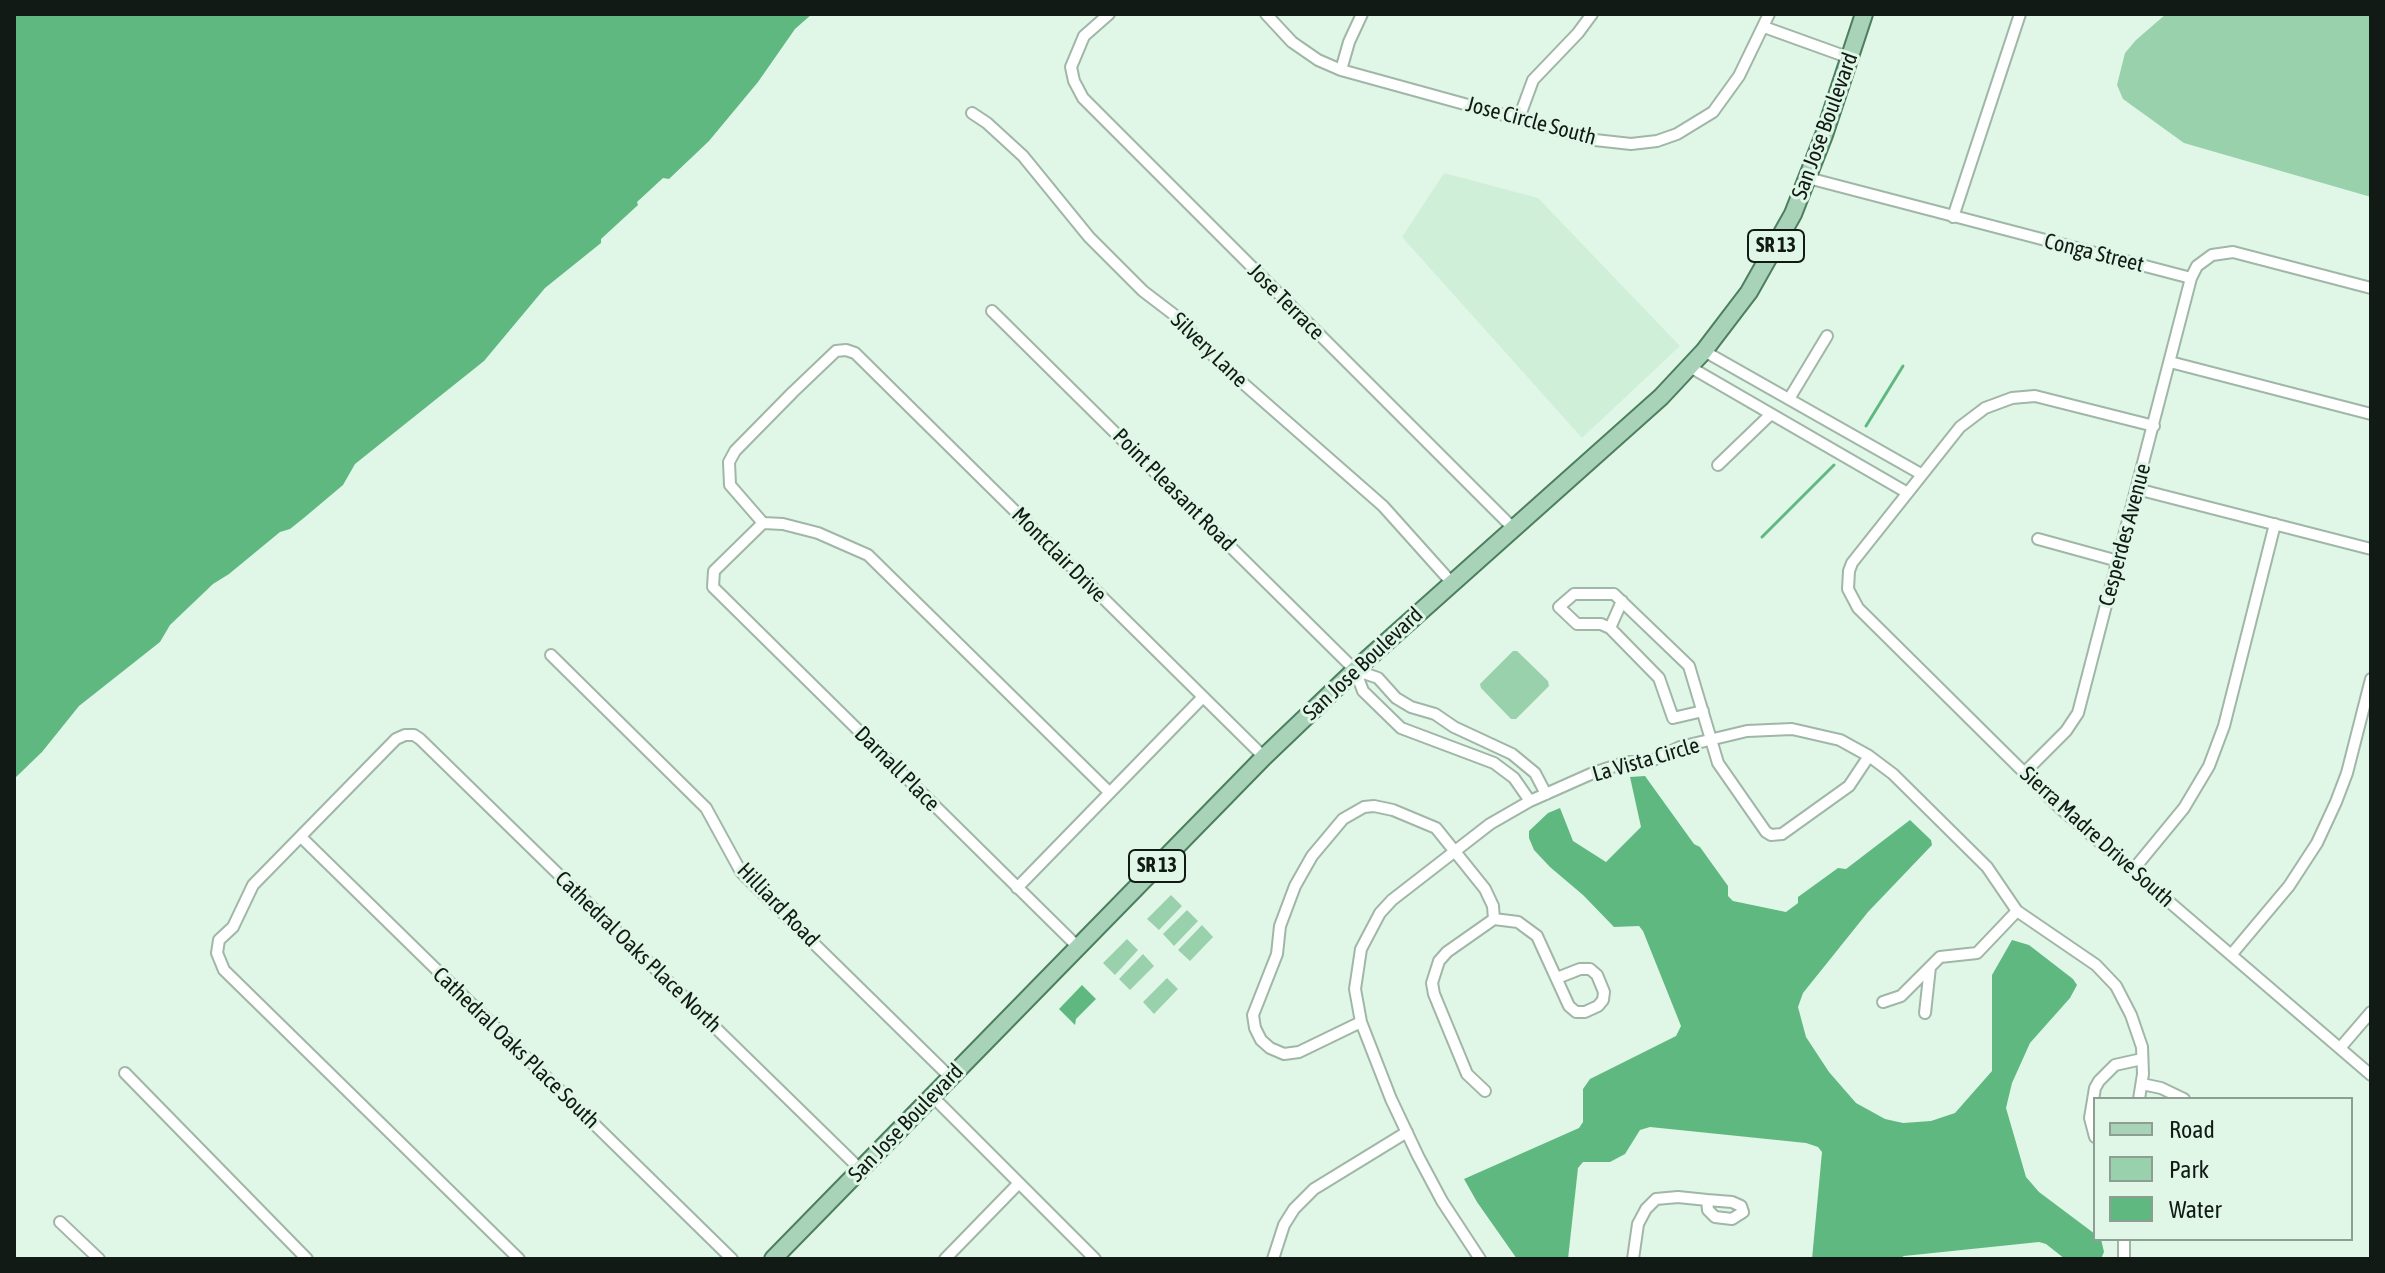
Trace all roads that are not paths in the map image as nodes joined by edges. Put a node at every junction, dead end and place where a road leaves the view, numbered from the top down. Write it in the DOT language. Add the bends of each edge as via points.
graph roads {
  1 [pos="1109,14"];
  2 [pos="1266,14"];
  3 [pos="1362,14"];
  4 [pos="1592,14"];
  5 [pos="1769,14"];
  6 [pos="1864,14"];
  7 [pos="2020,14"];
  8 [pos="1764,27"];
  9 [pos="1850,58"];
  10 [pos="1341,70"];
  11 [pos="972,113"];
  12 [pos="1519,118"];
  13 [pos="1808,178"];
  14 [pos="1953,217"];
  15 [pos="2191,278"];
  16 [pos="2371,288"];
  17 [pos="992,311"];
  18 [pos="1827,336"];
  19 [pos="1704,351"];
  20 [pos="2170,362"];
  21 [pos="1690,367"];
  22 [pos="1789,399"];
  23 [pos="1771,414"];
  24 [pos="2371,414"];
  25 [pos="2154,426"];
  26 [pos="1718,465"];
  27 [pos="1921,474"];
  28 [pos="2137,489"];
  29 [pos="1906,492"];
  30 [pos="763,523"];
  31 [pos="2275,524"];
  32 [pos="1514,529"];
  33 [pos="2038,539"];
  34 [pos="2371,549"];
  35 [pos="2118,561"];
  36 [pos="1452,583"];
  37 [pos="1622,601"];
  38 [pos="1610,628"];
  39 [pos="551,655"];
  40 [pos="1355,670"];
  41 [pos="2371,679"];
  42 [pos="1202,698"];
  43 [pos="1703,711"];
  44 [pos="1450,725"];
  45 [pos="1710,741"];
  46 [pos="1442,745"];
  47 [pos="1493,746"];
  48 [pos="1869,756"];
  49 [pos="1264,757"];
  50 [pos="1487,760"];
  51 [pos="2024,773"];
  52 [pos="1109,792"];
  53 [pos="1546,794"];
  54 [pos="1530,801"];
  55 [pos="301,837"];
  56 [pos="1456,850"];
  57 [pos="2133,870"];
  58 [pos="1017,888"];
  59 [pos="2017,911"];
  60 [pos="1494,919"];
  61 [pos="1078,947"];
  62 [pos="2231,955"];
  63 [pos="1930,967"];
  64 [pos="1557,978"];
  65 [pos="1883,1002"];
  66 [pos="2371,1012"];
  67 [pos="1925,1013"];
  68 [pos="1361,1022"];
  69 [pos="2340,1048"];
  70 [pos="2142,1059"];
  71 [pos="125,1073"];
  72 [pos="2371,1075"];
  73 [pos="950,1077"];
  74 [pos="2142,1084"];
  75 [pos="1485,1091"];
  76 [pos="932,1096"];
  77 [pos="2094,1097"];
  78 [pos="2139,1097"];
  79 [pos="2180,1097"];
  80 [pos="2093,1100"];
  81 [pos="2093,1129"];
  82 [pos="1407,1132"];
  83 [pos="860,1169"];
  84 [pos="1018,1184"];
  85 [pos="1707,1200"];
  86 [pos="60,1222"];
  87 [pos="1476,1257"];
  88 [pos="99,1259"];
  89 [pos="307,1259"];
  90 [pos="519,1259"];
  91 [pos="732,1259"];
  92 [pos="773,1259"];
  93 [pos="945,1259"];
  94 [pos="1095,1259"];
  95 [pos="1273,1259"];
  96 [pos="1633,1259"];
  1 -- 32 [label="street, Jose Terrace" via="1084,36 1071,67 1083,98"];
  2 -- 10 [label="street, Jose Circle South" via="1292,42"];
  3 -- 10 [label="street"];
  4 -- 12 [label="street" via="1533,80"];
  5 -- 8 [label="street, Jose Circle South"];
  6 -- 9 [label="main road, San Jose Boulevard / SR 13"];
  7 -- 14 [label="street"];
  8 -- 9 [label="street"];
  8 -- 12 [label="street, Jose Circle South" via="1719,106 1665,139 1617,143"];
  9 -- 13 [label="main road, San Jose Boulevard / SR 13"];
  10 -- 12 [label="street, Jose Circle South"];
  11 -- 36 [label="street, Silvery Lane" via="1023,156 1089,237 1143,291 1383,506"];
  13 -- 14 [label="street, Conga Street"];
  13 -- 19 [label="main road, San Jose Boulevard / SR 13" via="1766,264"];
  14 -- 15 [label="street, Conga Street"];
  15 -- 16 [label="street" via="2204,259 2223,252"];
  15 -- 20 [label="street, Cesperdes Avenue"];
  17 -- 40 [label="street, Point Pleasant Road"];
  18 -- 22 [label="street"];
  19 -- 21 [label="main road, San Jose Boulevard / SR 13"];
  19 -- 22 [label="street"];
  20 -- 24 [label="street"];
  20 -- 25 [label="street, Cesperdes Avenue"];
  21 -- 23 [label="street"];
  21 -- 32 [label="main road, San Jose Boulevard / SR 13"];
  22 -- 27 [label="street"];
  23 -- 26 [label="street"];
  23 -- 29 [label="street"];
  25 -- 27 [label="street" via="2048,399 2012,398 1970,418"];
  25 -- 28 [label="street, Cesperdes Avenue"];
  27 -- 29 [label="street"];
  28 -- 31 [label="street"];
  28 -- 35 [label="street, Cesperdes Avenue"];
  29 -- 51 [label="street, Sierra Madre Drive South" via="1852,563 1851,599"];
  30 -- 42 [label="street, Montclair Drive" via="730,485 729,462 836,351 855,353"];
  30 -- 52 [label="street" via="818,533 868,555"];
  30 -- 58 [label="street, Darnall Place" via="714,571 713,587"];
  31 -- 34 [label="street"];
  31 -- 57 [label="street" via="2209,766 2184,808"];
  32 -- 36 [label="main road, San Jose Boulevard / SR 13"];
  33 -- 35 [label="street"];
  35 -- 51 [label="street, Cesperdes Avenue" via="2078,713"];
  36 -- 40 [label="main road, San Jose Boulevard / SR 13"];
  37 -- 38 [label="street"];
  37 -- 38 [label="street" via="1614,594 1574,594 1559,607 1577,624"];
  37 -- 43 [label="street" via="1689,666"];
  38 -- 43 [label="street" via="1659,678 1673,718"];
  39 -- 73 [label="street, Hilliard Road" via="706,808 741,872"];
  40 -- 44 [label="street, Point Pleasant Road" via="1378,678 1396,698"];
  40 -- 46 [label="street, Point Pleasant Road" via="1363,691 1401,728"];
  40 -- 49 [label="main road, San Jose Boulevard / SR 13"];
  41 -- 62 [label="street" via="2347,773 2317,843"];
  42 -- 49 [label="street, Montclair Drive"];
  42 -- 52 [label="street"];
  43 -- 45 [label="street"];
  44 -- 46 [label="street"];
  44 -- 47 [label="street, Point Pleasant Road"];
  45 -- 48 [label="street, La Vista Circle" via="1747,731 1792,729 1840,740"];
  45 -- 48 [label="street" via="1718,763 1771,835 1782,834 1849,786"];
  45 -- 53 [label="street, La Vista Circle" via="1680,747 1649,762 1627,762"];
  46 -- 50 [label="street, Point Pleasant Road"];
  47 -- 50 [label="street"];
  47 -- 53 [label="street, Point Pleasant Road" via="1526,764"];
  48 -- 59 [label="street, La Vista Circle" via="1987,867"];
  49 -- 61 [label="main road, San Jose Boulevard / SR 13"];
  50 -- 54 [label="street, Point Pleasant Road" via="1514,778"];
  51 -- 57 [label="street, Sierra Madre Drive South"];
  52 -- 58 [label="street"];
  53 -- 54 [label="street, La Vista Circle"];
  54 -- 56 [label="street, La Vista Circle"];
  55 -- 83 [label="street, Cathedral Oaks Place North" via="396,739 414,735"];
  55 -- 90 [label="street" via="253,885 233,927 218,943 224,970"];
  55 -- 91 [label="street, Cathedral Oaks Place South"];
  56 -- 60 [label="street" via="1488,895"];
  56 -- 68 [label="street, La Vista Circle" via="1392,900 1367,933 1355,975"];
  56 -- 68 [label="street" via="1436,828 1385,807 1364,807 1327,836 1302,874 1280,926 1277,954 1253,1015 1255,1028 1261,1040 1284,1054"];
  57 -- 62 [label="street, Sierra Madre Drive South"];
  58 -- 61 [label="street, Darnall Place"];
  59 -- 63 [label="street" via="1977,953 1940,957"];
  59 -- 70 [label="street, La Vista Circle" via="2096,965 2116,986 2131,1015"];
  60 -- 64 [label="street" via="1528,927 1542,943"];
  60 -- 75 [label="street" via="1447,952 1432,983 1467,1074"];
  61 -- 73 [label="main road, San Jose Boulevard / SR 13"];
  62 -- 69 [label="street, Sierra Madre Drive South"];
  63 -- 65 [label="street" via="1901,996"];
  63 -- 67 [label="street"];
  64 -- 64 [label="street" via="1576,1012 1603,1000 1604,992 1590,969"];
  66 -- 69 [label="street"];
  68 -- 82 [label="street, La Vista Circle"];
  69 -- 72 [label="street, Sierra Madre Drive South"];
  70 -- 74 [label="street, La Vista Circle"];
  70 -- 77 [label="street" via="2115,1065 2099,1081"];
  71 -- 89 [label="street"];
  73 -- 76 [label="main road, San Jose Boulevard / SR 13"];
  74 -- 78 [label="street, La Vista Circle"];
  74 -- 79 [label="street"];
  76 -- 83 [label="main road, San Jose Boulevard / SR 13"];
  76 -- 84 [label="street"];
  80 -- 81 [label="street"];
  82 -- 87 [label="street, La Vista Circle"];
  82 -- 95 [label="street" via="1306,1196 1284,1225"];
  83 -- 92 [label="main road, San Jose Boulevard / SR 13"];
  84 -- 93 [label="street"];
  84 -- 94 [label="street"];
  85 -- 96 [label="street" via="1656,1199 1638,1224"];
  86 -- 88 [label="street"];
}
